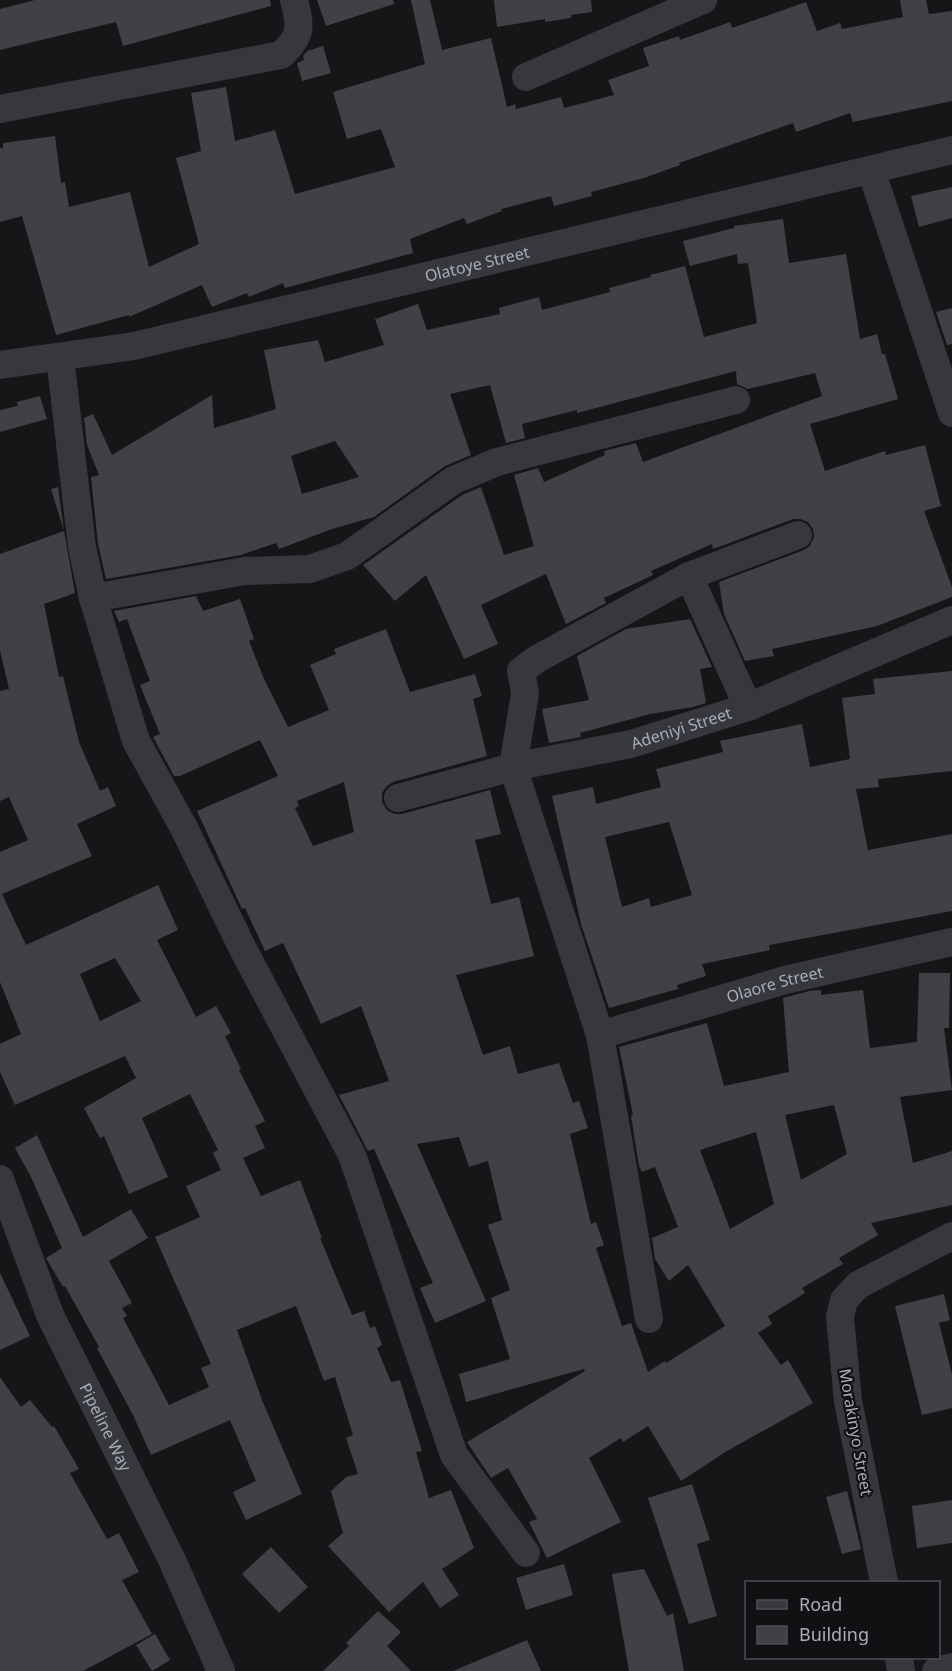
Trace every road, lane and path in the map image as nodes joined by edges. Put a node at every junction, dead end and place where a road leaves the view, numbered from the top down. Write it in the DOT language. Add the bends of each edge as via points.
graph roads {
  1 [pos="294,0"];
  2 [pos="703,0"];
  3 [pos="526,78"];
  4 [pos="0,109"];
  5 [pos="952,150"];
  6 [pos="871,170"];
  7 [pos="60,357"];
  8 [pos="0,365"];
  9 [pos="736,399"];
  10 [pos="952,413"];
  11 [pos="798,535"];
  12 [pos="689,576"];
  13 [pos="93,598"];
  14 [pos="952,620"];
  15 [pos="748,707"];
  16 [pos="513,767"];
  17 [pos="398,798"];
  18 [pos="952,942"];
  19 [pos="600,1035"];
  20 [pos="0,1179"];
  21 [pos="952,1236"];
  22 [pos="649,1318"];
  23 [pos="526,1553"];
  24 [pos="884,1581"];
  25 [pos="952,1667"];
  26 [pos="220,1671"];
  27 [pos="936,1671"];
  1 -- 4 [label="street" via="300,23 295,42 281,55"];
  2 -- 3 [label="street"];
  5 -- 6 [label="street, Olatoye Street"];
  6 -- 7 [label="street, Olatoye Street" via="134,346"];
  6 -- 10 [label="street"];
  7 -- 8 [label="street, Olatoye Street"];
  7 -- 13 [label="street" via="82,547"];
  9 -- 13 [label="street" via="497,462 454,480 347,556 310,569 245,571"];
  11 -- 12 [label="street"];
  12 -- 15 [label="street"];
  12 -- 16 [label="street" via="521,671 525,693"];
  13 -- 23 [label="street" via="136,741 352,1155 454,1455"];
  14 -- 15 [label="street, Adeniyi Street"];
  15 -- 16 [label="street, Adeniyi Street" via="631,744"];
  16 -- 17 [label="street, Adeniyi Street"];
  16 -- 19 [label="street"];
  18 -- 19 [label="street, Olaore Street" via="785,980"];
  19 -- 22 [label="street"];
  20 -- 26 [label="street, Pipeline Way" via="50,1315 172,1560"];
  21 -- 24 [label="street, Morakinyo Street" via="858,1285 844,1300 840,1317 848,1401"];
  25 -- 27 [label="street"];
}
